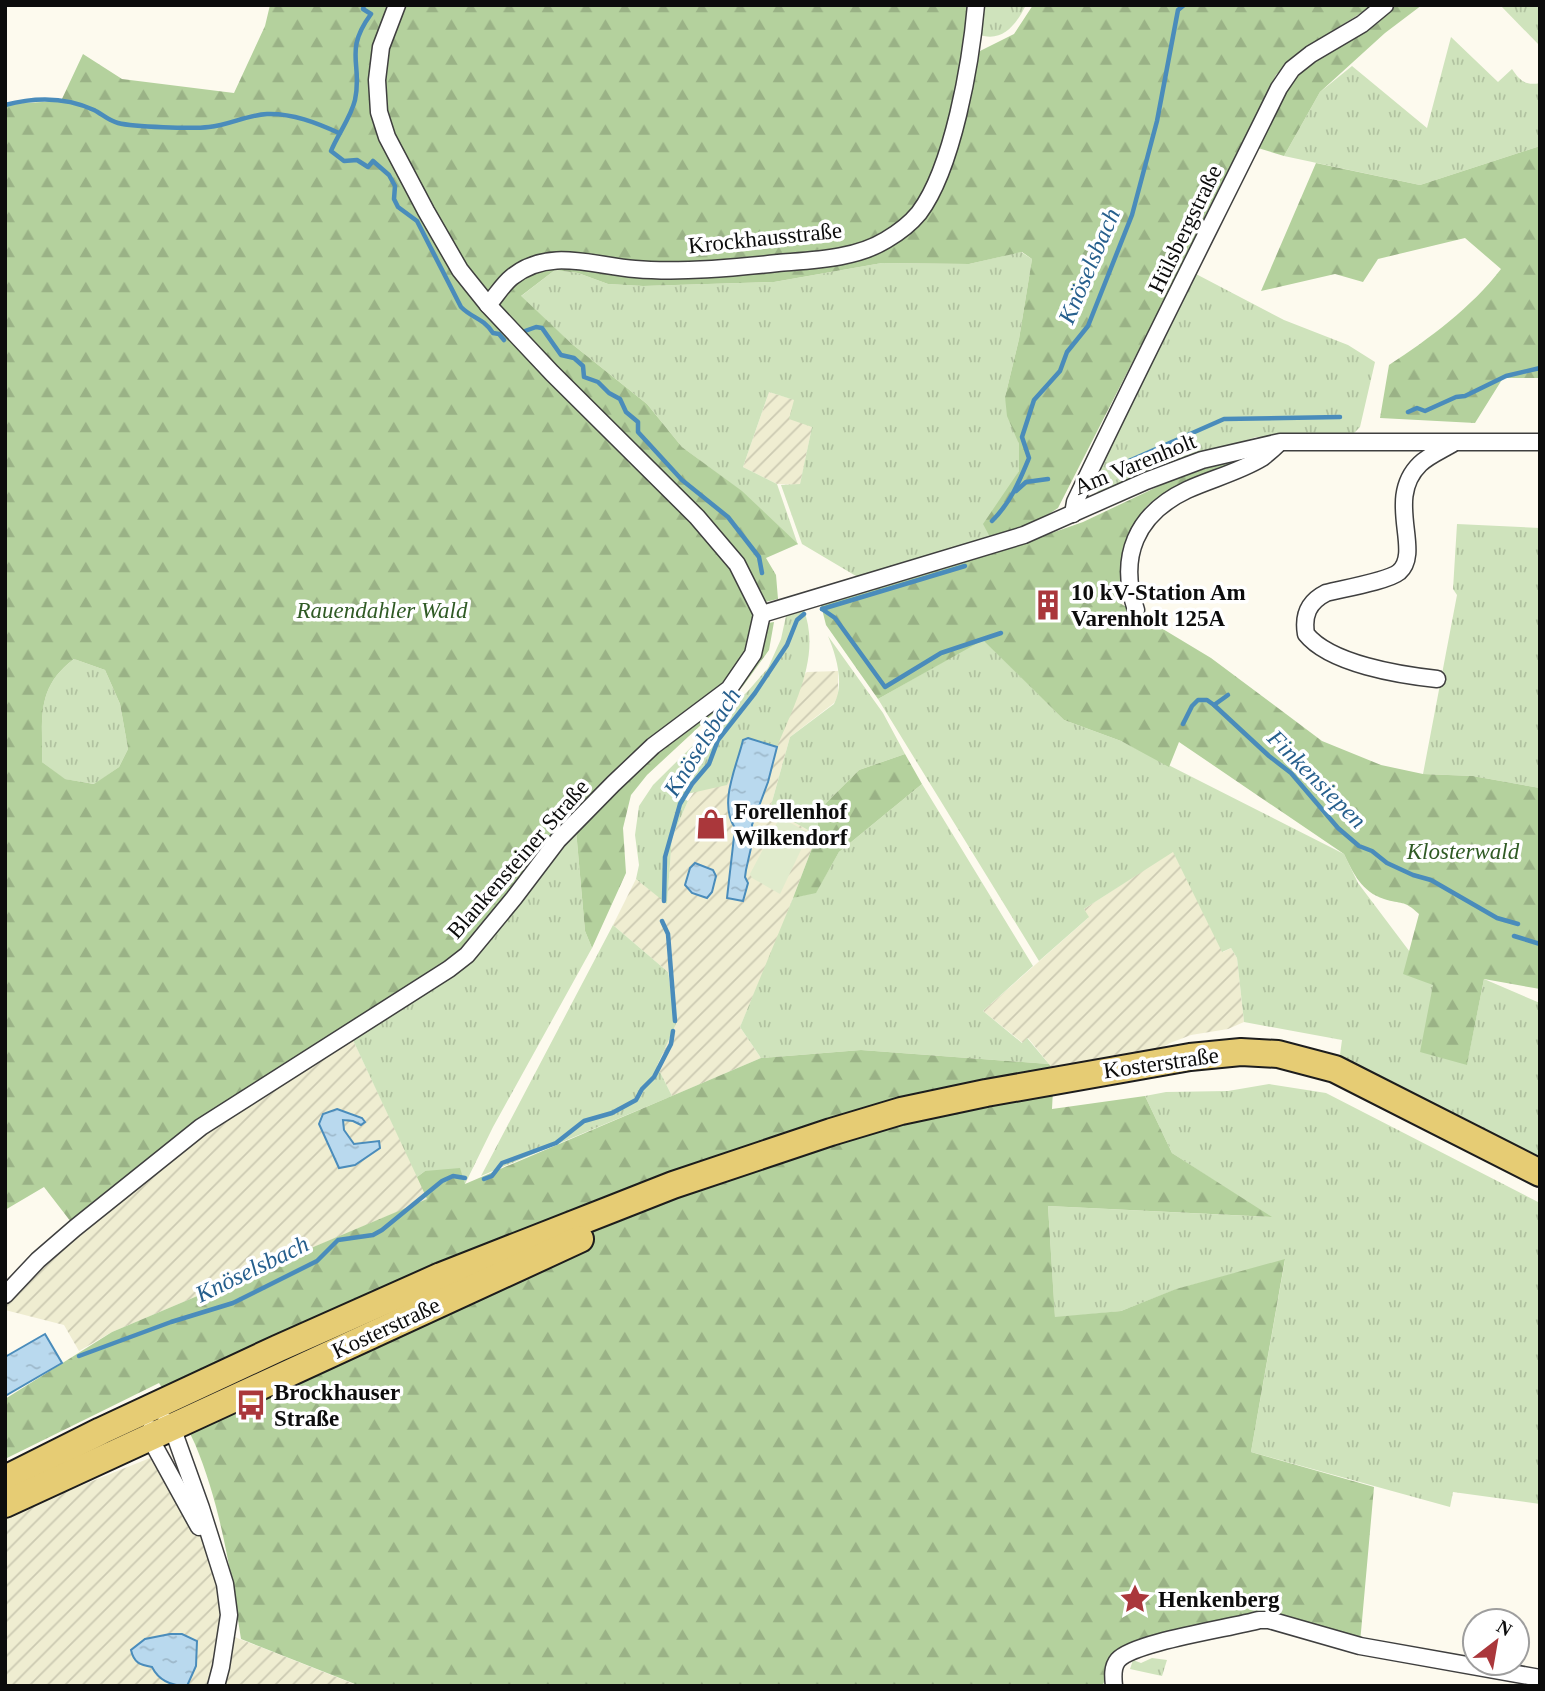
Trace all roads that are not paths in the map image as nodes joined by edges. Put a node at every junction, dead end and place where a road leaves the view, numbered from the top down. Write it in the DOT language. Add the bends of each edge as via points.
graph roads {
  1 [pos="397,5"];
  2 [pos="976,5"];
  3 [pos="1385,5"];
  4 [pos="488,305"];
  5 [pos="1280,442"];
  6 [pos="1540,442"];
  7 [pos="1452,444"];
  8 [pos="1073,514"];
  9 [pos="1136,610"];
  10 [pos="762,614"];
  11 [pos="1437,678"];
  12 [pos="767,1155"];
  13 [pos="1540,1173"];
  14 [pos="5,1295"];
  15 [pos="152,1407"];
  16 [pos="161,1433"];
  17 [pos="21,1480"];
  18 [pos="5,1504"];
  19 [pos="218,1563"];
  20 [pos="1540,1678"];
  21 [pos="216,1686"];
  22 [pos="1114,1686"];
  1 -- 4 [label="street" via="381,47 379,112 426,211 460,270"];
  2 -- 4 [label="street, Krockhausstraße" via="964,88 934,188 918,214 885,241 844,255 753,266 636,270 562,258 512,277"];
  3 -- 8 [label="street, Hülsbergstraße" via="1301,61 1279,88 1114,421"];
  4 -- 10 [label="street" via="697,517 737,564"];
  5 -- 7 [label="street, Am Varenholt"];
  5 -- 8 [label="street, Am Varenholt" via="1202,460"];
  5 -- 9 [label="street" via="1261,458 1160,506 1139,529 1129,561"];
  6 -- 7 [label="street, Am Varenholt"];
  7 -- 11 [label="street" via="1420,464 1407,484 1402,499 1408,551 1404,567 1385,578 1325,593 1305,615 1306,634 1320,648 1385,672"];
  8 -- 10 [label="street, Am Varenholt" via="1024,535"];
  10 -- 14 [label="street, Blankensteiner Straße" via="753,654 729,689 653,746 576,821 467,955 431,983 201,1127 75,1228"];
  12 -- 13 [label="main road, Kosterstraße" via="901,1111 974,1095 1241,1052 1278,1054 1335,1069"];
  12 -- 15 [label="main road, Kosterstraße" via="673,1185 441,1276"];
  12 -- 16 [label="main road, Kosterstraße"];
  15 -- 16 [label="street"];
  15 -- 16 [label="street"];
  15 -- 17 [label="main road, Kosterstraße"];
  16 -- 17 [label="main road, Kosterstraße"];
  16 -- 19 [label="street"];
  16 -- 19 [label="street"];
  17 -- 18 [label="main road, Kosterstraße"];
  19 -- 21 [label="street" via="229,1615"];
  20 -- 22 [label="street" via="1360,1646 1259,1620 1125,1654 1117,1661"];
}
